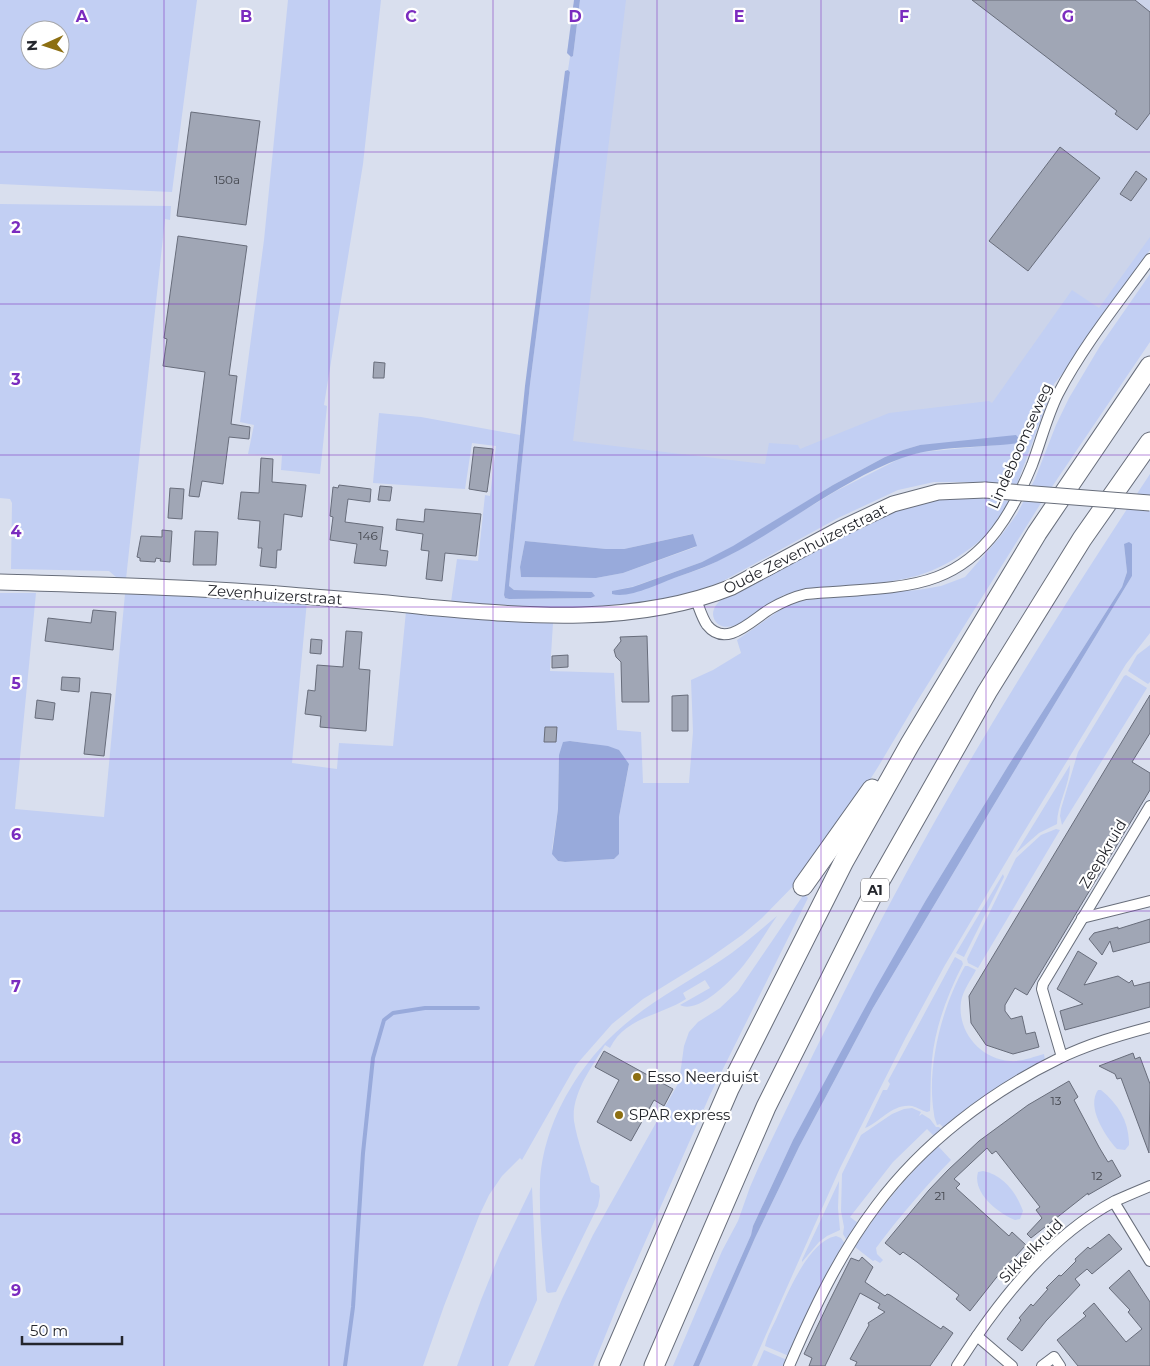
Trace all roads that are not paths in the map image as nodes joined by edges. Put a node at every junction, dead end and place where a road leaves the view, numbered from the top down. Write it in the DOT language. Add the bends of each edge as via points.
graph roads {
  1 [pos="1150,259"];
  2 [pos="1150,366"];
  3 [pos="1150,442"];
  4 [pos="1150,503"];
  5 [pos="0,582"];
  6 [pos="696,600"];
  7 [pos="550,616"];
  8 [pos="910,744"];
  9 [pos="1150,806"];
  10 [pos="803,886"];
  11 [pos="1150,901"];
  12 [pos="1082,918"];
  13 [pos="1150,1027"];
  14 [pos="1062,1057"];
  15 [pos="1150,1186"];
  16 [pos="1114,1202"];
  17 [pos="1150,1261"];
  18 [pos="978,1336"];
  19 [pos="609,1366"];
  20 [pos="654,1366"];
  21 [pos="789,1366"];
  22 [pos="957,1366"];
  23 [pos="1012,1366"];
  24 [pos="1042,1366"];
  25 [pos="1060,1366"];
  1 -- 6 [label="street, Lindeboomseweg" via="1059,394 1032,465 1009,513 980,551 938,577 917,583 794,597 730,634 718,634 708,626"];
  2 -- 8 [label="highway" via="1037,533"];
  3 -- 20 [label="highway, A1" via="1082,539 987,692 877,886 766,1107"];
  4 -- 6 [label="street, Oude Zevenhuizerstraat, bridge" via="985,490 938,492 893,504 732,587"];
  5 -- 7 [label="street, Zevenhuizerstraat" via="274,594"];
  6 -- 7 [label="street, Oude Zevenhuizerstraat" via="628,611"];
  8 -- 10 [label="highway" via="881,777"];
  8 -- 19 [label="highway" via="844,861 728,1089"];
  9 -- 12 [label="street, Zeepkruid"];
  11 -- 12 [label="street"];
  12 -- 14 [label="street, Zeepkruid" via="1042,989"];
  13 -- 14 [label="street"];
  14 -- 21 [label="street" via="978,1108 903,1173 849,1245"];
  15 -- 16 [label="street, Sikkelkruid"];
  16 -- 17 [label="street"];
  16 -- 18 [label="street, Sikkelkruid" via="1049,1250 1007,1296"];
  18 -- 22 [label="street, Sikkelkruid"];
  18 -- 23 [label="street"];
  24 -- 25 [label="street" via="1054,1357"];
}
